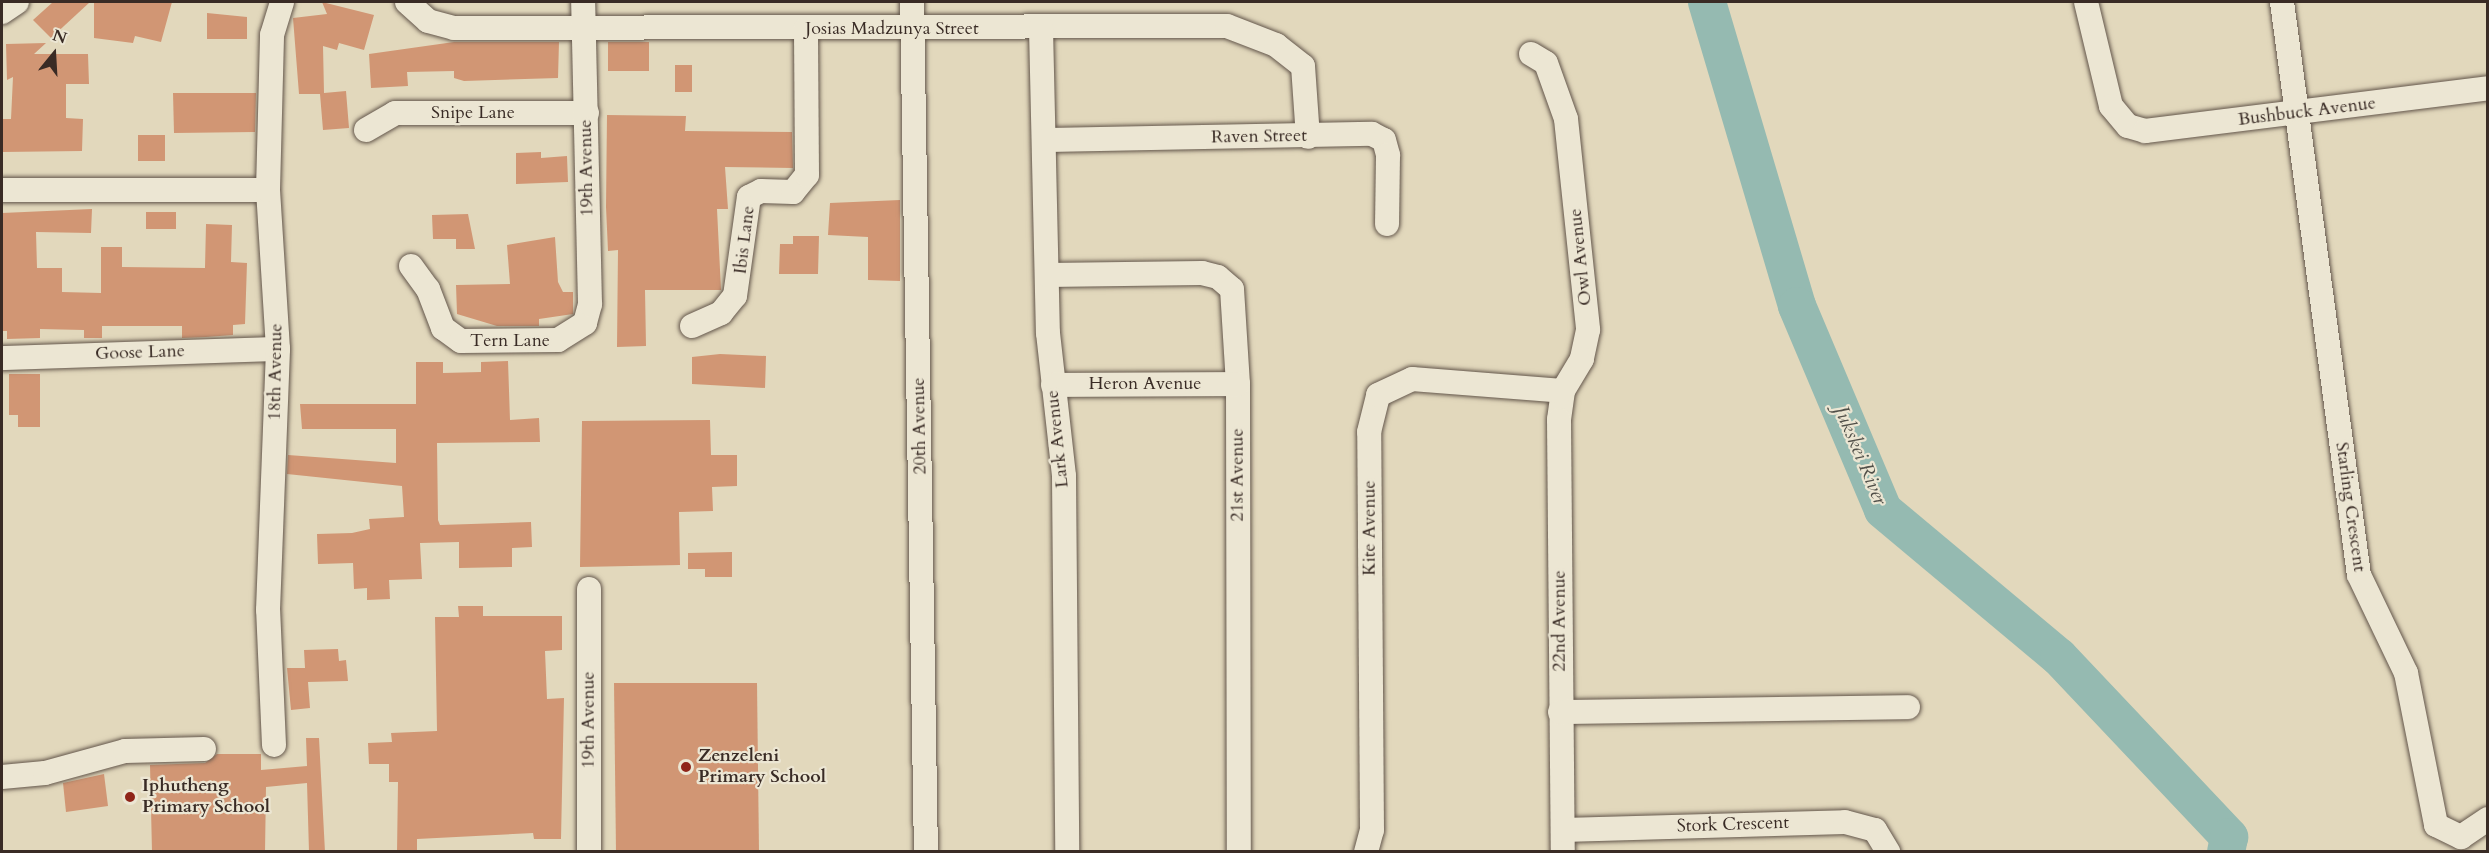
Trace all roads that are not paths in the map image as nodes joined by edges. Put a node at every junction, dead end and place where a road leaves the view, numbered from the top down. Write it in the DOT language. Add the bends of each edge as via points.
graph roads {
  1 [pos="17,2"];
  2 [pos="282,2"];
  3 [pos="407,2"];
  4 [pos="583,2"];
  5 [pos="912,2"];
  6 [pos="2086,2"];
  7 [pos="2282,2"];
  8 [pos="2,12"];
  9 [pos="912,28"];
  10 [pos="1041,28"];
  11 [pos="806,29"];
  12 [pos="583,31"];
  13 [pos="1531,54"];
  14 [pos="2487,88"];
  15 [pos="586,113"];
  16 [pos="2298,114"];
  17 [pos="366,130"];
  18 [pos="1308,137"];
  19 [pos="1048,140"];
  20 [pos="2,190"];
  21 [pos="268,190"];
  22 [pos="1387,224"];
  23 [pos="411,266"];
  24 [pos="1047,275"];
  25 [pos="692,326"];
  26 [pos="577,332"];
  27 [pos="278,349"];
  28 [pos="2,358"];
  29 [pos="1238,384"];
  30 [pos="1053,385"];
  31 [pos="1563,391"];
  32 [pos="590,589"];
  33 [pos="1908,707"];
  34 [pos="1560,712"];
  35 [pos="274,745"];
  36 [pos="204,748"];
  37 [pos="2,777"];
  38 [pos="2487,819"];
  39 [pos="1563,841"];
  40 [pos="589,852"];
  41 [pos="926,852"];
  42 [pos="1067,852"];
  43 [pos="1239,852"];
  44 [pos="1366,852"];
  45 [pos="1888,852"];
  1 -- 8 [label="street"];
  2 -- 21 [label="street, 18th Avenue" via="272,35"];
  3 -- 12 [label="street, Josias Madzunya Street" via="445,28"];
  4 -- 12 [label="street, 19th Avenue"];
  5 -- 9 [label="street, 20th Avenue"];
  6 -- 16 [label="street, Bushbuck Avenue" via="2112,106 2128,126 2153,132"];
  7 -- 16 [label="street"];
  9 -- 10 [label="street, Josias Madzunya Street"];
  9 -- 11 [label="street, Josias Madzunya Street"];
  9 -- 41 [label="street, 20th Avenue"];
  10 -- 18 [label="street, Josias Madzunya Street" via="1227,26 1250,33 1303,66"];
  10 -- 19 [label="street, Lark Avenue"];
  11 -- 12 [label="street, Josias Madzunya Street"];
  11 -- 25 [label="street, Ibis Lane" via="807,175 793,192 761,192 749,197 735,296 721,313"];
  12 -- 15 [label="street, 19th Avenue"];
  13 -- 31 [label="street, Owl Avenue" via="1546,63 1566,119 1588,330 1582,359"];
  14 -- 16 [label="street, Bushbuck Avenue"];
  15 -- 17 [label="street, Snipe Lane" via="395,113"];
  15 -- 26 [label="street, 19th Avenue" via="590,311"];
  16 -- 38 [label="street, Starling Crescent" via="2359,575 2406,673 2436,825 2461,837"];
  18 -- 19 [label="street, Raven Street"];
  18 -- 22 [label="street, Raven Street" via="1364,134 1384,140"];
  19 -- 24 [label="street, Lark Avenue"];
  20 -- 21 [label="street"];
  21 -- 27 [label="street, 18th Avenue"];
  23 -- 26 [label="street, Tern Lane" via="428,289 439,321 456,339 558,340"];
  24 -- 29 [label="street, 21st Avenue" via="1202,273 1223,279 1232,289 1236,310"];
  24 -- 30 [label="street, Lark Avenue"];
  27 -- 28 [label="street, Goose Lane"];
  27 -- 35 [label="street, 18th Avenue" via="268,610"];
  29 -- 30 [label="street, Heron Avenue"];
  29 -- 43 [label="street, 21st Avenue"];
  30 -- 42 [label="street, Lark Avenue" via="1064,476"];
  31 -- 34 [label="street, 22nd Avenue"];
  31 -- 44 [label="street, Kite Avenue" via="1412,379 1378,395 1369,432 1372,830"];
  32 -- 40 [label="street, 19th Avenue"];
  33 -- 34 [label="street"];
  34 -- 39 [label="street, 22nd Avenue"];
  36 -- 37 [label="street" via="125,751 56,770"];
  39 -- 45 [label="street, Stork Crescent" via="1845,822 1875,830"];
}
